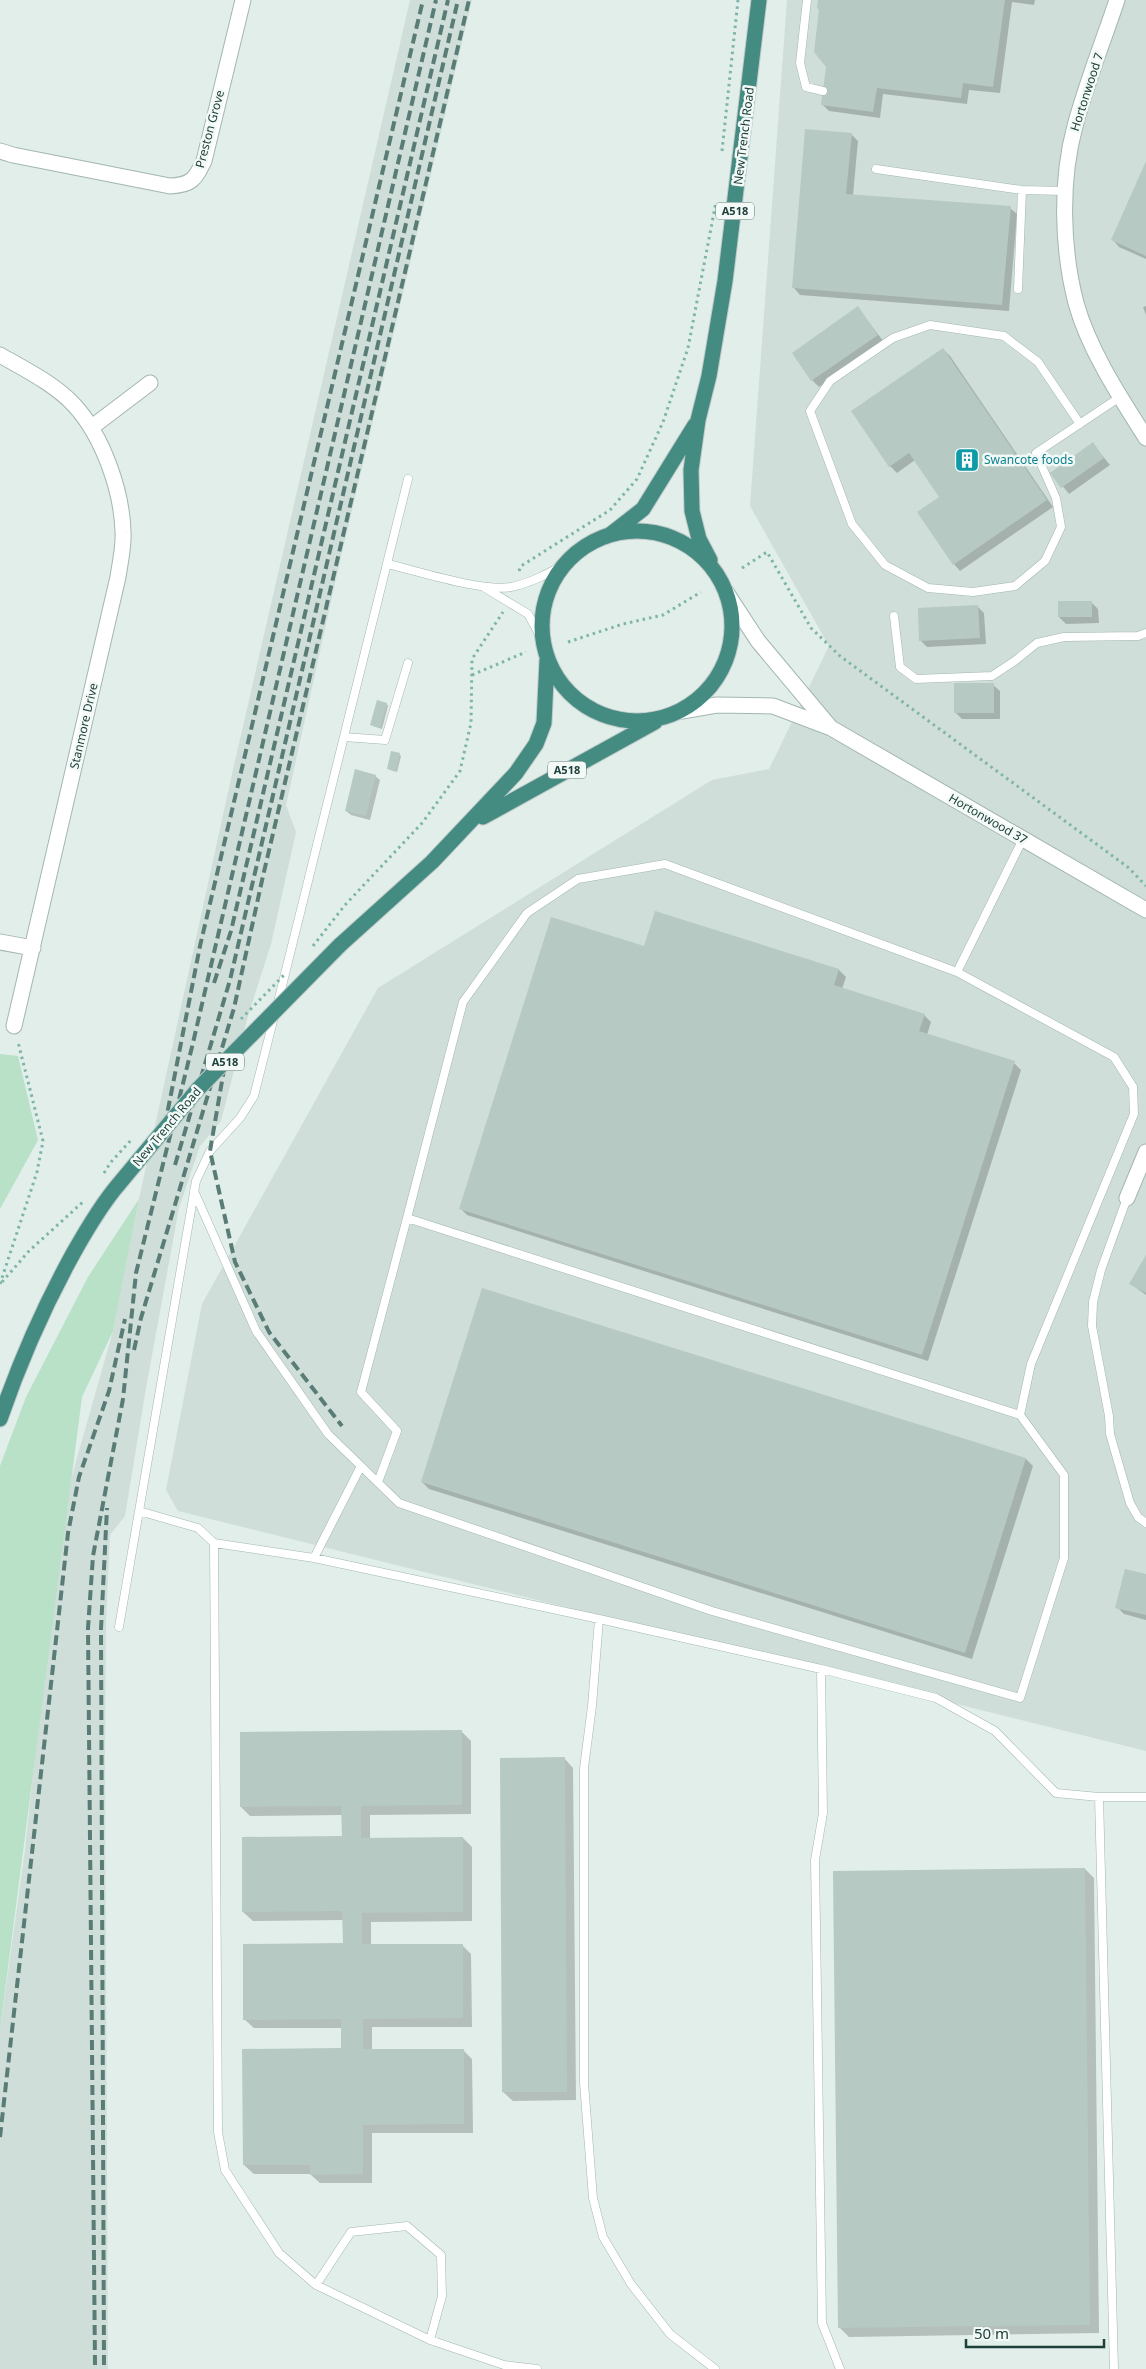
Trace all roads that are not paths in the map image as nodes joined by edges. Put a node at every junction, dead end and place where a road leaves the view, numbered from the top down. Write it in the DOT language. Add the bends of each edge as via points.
graph roads {
  1 [pos="243,0"];
  2 [pos="759,0"];
  3 [pos="807,0"];
  4 [pos="1117,0"];
  5 [pos="823,92"];
  6 [pos="0,151"];
  7 [pos="876,169"];
  8 [pos="1022,190"];
  9 [pos="1065,191"];
  10 [pos="1018,289"];
  11 [pos="0,355"];
  12 [pos="150,383"];
  13 [pos="1120,397"];
  14 [pos="698,420"];
  15 [pos="1080,424"];
  16 [pos="92,426"];
  17 [pos="1146,438"];
  18 [pos="408,479"];
  19 [pos="609,536"];
  20 [pos="567,563"];
  21 [pos="387,564"];
  22 [pos="723,586"];
  23 [pos="485,588"];
  24 [pos="894,616"];
  25 [pos="1146,633"];
  26 [pos="543,641"];
  27 [pos="548,659"];
  28 [pos="408,663"];
  29 [pos="682,711"];
  30 [pos="664,718"];
  31 [pos="831,728"];
  32 [pos="344,737"];
  33 [pos="470,824"];
  34 [pos="1023,839"];
  35 [pos="1146,910"];
  36 [pos="0,942"];
  37 [pos="33,948"];
  38 [pos="957,972"];
  39 [pos="14,1026"];
  40 [pos="1146,1152"];
  41 [pos="194,1191"];
  42 [pos="1127,1198"];
  43 [pos="407,1218"];
  44 [pos="1020,1415"];
  45 [pos="0,1419"];
  46 [pos="361,1466"];
  47 [pos="378,1482"];
  48 [pos="139,1511"];
  49 [pos="1146,1523"];
  50 [pos="214,1543"];
  51 [pos="314,1558"];
  52 [pos="599,1619"];
  53 [pos="119,1627"];
  54 [pos="821,1669"];
  55 [pos="1099,1797"];
  56 [pos="1146,1797"];
  57 [pos="316,2285"];
  58 [pos="430,2340"];
  59 [pos="537,2369"];
  60 [pos="715,2369"];
  61 [pos="840,2369"];
  62 [pos="1114,2369"];
  1 -- 6 [label="street, Preston Grove" via="204,160 196,178 184,185 170,186"];
  2 -- 14 [label="highway, New Trench Road / A518" via="725,281"];
  3 -- 5 [label="lane" via="800,63 806,87"];
  4 -- 9 [label="street, Hortonwood 7" via="1074,127"];
  7 -- 8 [label="lane"];
  8 -- 9 [label="lane"];
  8 -- 10 [label="lane"];
  9 -- 13 [label="street, Hortonwood 7" via="1066,245 1077,304 1096,354"];
  11 -- 16 [label="street, Stanmore Drive" via="48,383"];
  12 -- 16 [label="street"];
  13 -- 15 [label="lane"];
  13 -- 17 [label="street, Hortonwood 7"];
  14 -- 19 [label="highway, New Trench Road / A518" via="643,509"];
  14 -- 22 [label="highway, New Trench Road / A518" via="691,470 692,511 699,539"];
  15 -- 15 [label="lane" via="1036,453 1056,498 1061,527 1046,561 1015,586 973,592 928,588 885,565 852,524 810,411 830,382 894,338 930,325 1004,336 1038,362"];
  16 -- 37 [label="street, Stanmore Drive" via="113,477 124,534 118,577"];
  18 -- 21 [label="lane"];
  19 -- 20 [label="highway" via="584,548"];
  19 -- 22 [label="highway" via="633,531 654,532 674,538 703,557"];
  20 -- 23 [label="lane" via="538,579 513,586"];
  20 -- 26 [label="highway" via="554,579 547,596 542,622"];
  21 -- 23 [label="lane"];
  21 -- 32 [label="lane"];
  22 -- 29 [label="highway" via="732,614 728,654 719,675 705,693"];
  22 -- 31 [label="street, Hortonwood 37" via="758,641"];
  23 -- 26 [label="lane" via="528,614"];
  24 -- 25 [label="lane" via="900,668 916,680 992,676 1037,643 1064,637 1138,636"];
  26 -- 27 [label="highway"];
  27 -- 30 [label="highway" via="559,681 586,707 617,720 644,722"];
  27 -- 33 [label="highway, New Trench Road / A518" via="544,722 536,744 516,773"];
  28 -- 32 [label="lane" via="385,740"];
  29 -- 30 [label="highway"];
  29 -- 31 [label="street, Hortonwood 37" via="717,705 773,706"];
  30 -- 33 [label="highway, New Trench Road / A518"];
  31 -- 34 [label="street, Hortonwood 37"];
  32 -- 41 [label="lane" via="254,1096 240,1118 210,1151"];
  33 -- 45 [label="highway, New Trench Road / A518, bridge" via="340,945 198,1089 118,1185 84,1235 46,1302"];
  34 -- 35 [label="street, Hortonwood 37"];
  34 -- 38 [label="lane"];
  36 -- 37 [label="street"];
  37 -- 39 [label="street, Stanmore Drive"];
  38 -- 43 [label="lane" via="665,864 578,879 527,913 462,1002"];
  38 -- 44 [label="lane" via="1114,1057 1133,1087 1134,1114 1031,1364"];
  40 -- 42 [label="street"];
  41 -- 46 [label="lane" via="256,1331 328,1434"];
  41 -- 48 [label="lane"];
  42 -- 49 [label="lane" via="1092,1302 1092,1326 1110,1434 1130,1503"];
  43 -- 44 [label="lane"];
  43 -- 47 [label="lane" via="361,1392 397,1431"];
  44 -- 47 [label="lane" via="1064,1476 1064,1558 1020,1698 712,1611 399,1503"];
  46 -- 47 [label="lane"];
  46 -- 51 [label="lane"];
  48 -- 50 [label="lane" via="198,1528"];
  48 -- 53 [label="lane"];
  50 -- 51 [label="lane"];
  50 -- 57 [label="lane" via="218,2132 225,2170 279,2253"];
  51 -- 52 [label="lane"];
  52 -- 54 [label="lane"];
  52 -- 60 [label="lane" via="584,1768 584,2083 592,2198 603,2237 631,2284 670,2334"];
  54 -- 55 [label="lane" via="936,1698 995,1731 1056,1793"];
  54 -- 61 [label="lane" via="824,1813 814,1860 822,2323"];
  55 -- 56 [label="lane"];
  55 -- 62 [label="lane"];
  57 -- 58 [label="lane"];
  57 -- 58 [label="lane" via="351,2232 407,2226 441,2255 442,2296"];
  58 -- 59 [label="lane" via="504,2365"];
}
